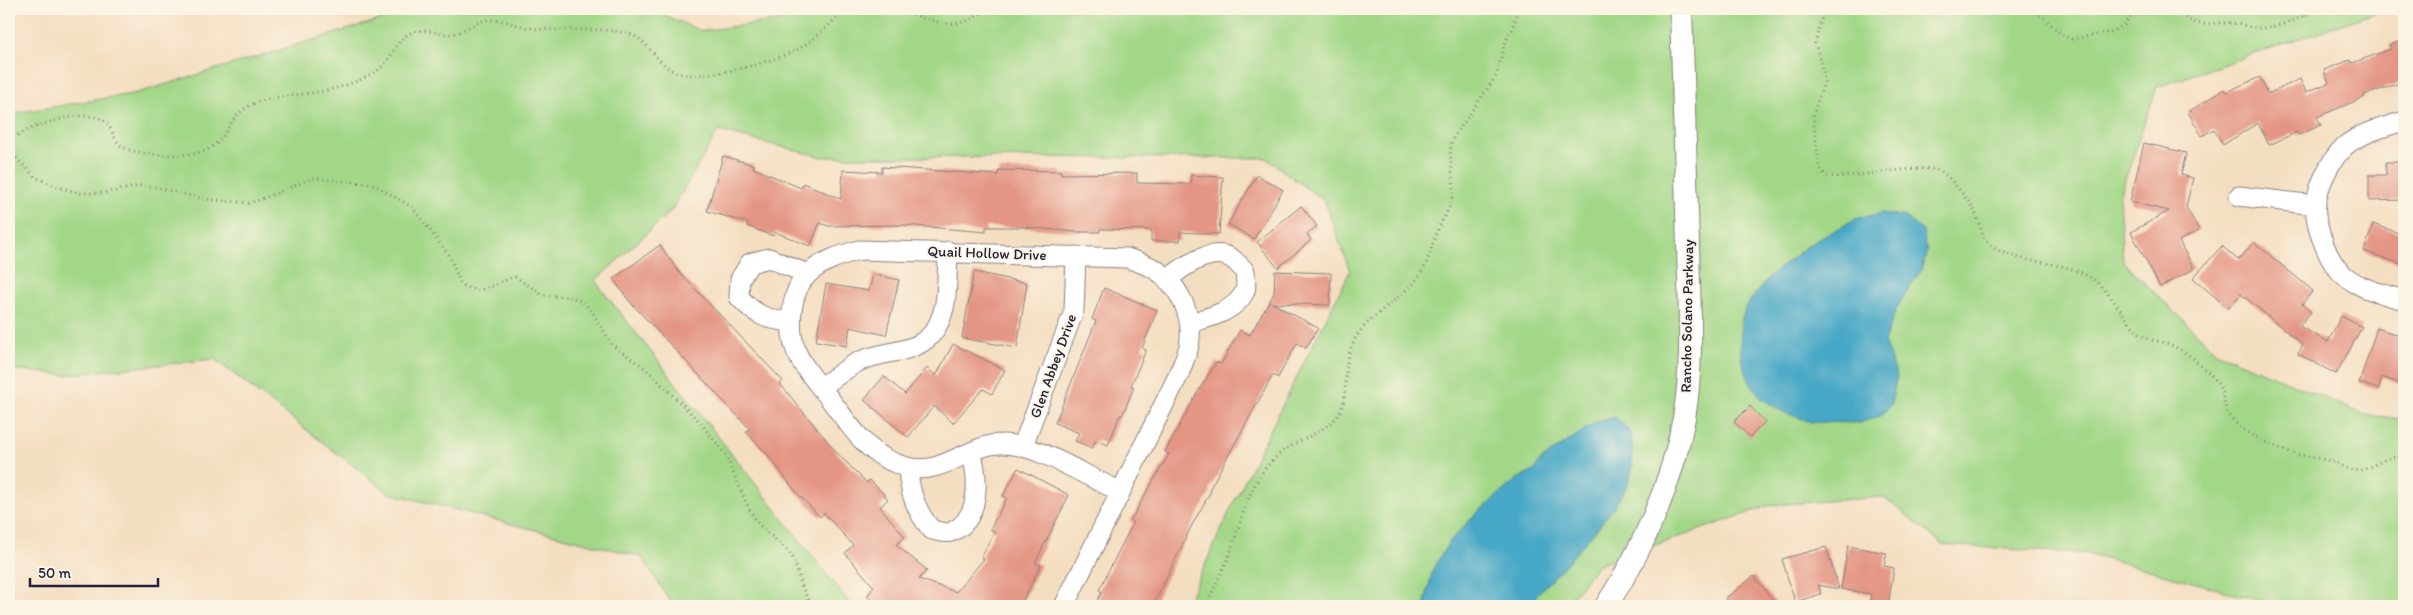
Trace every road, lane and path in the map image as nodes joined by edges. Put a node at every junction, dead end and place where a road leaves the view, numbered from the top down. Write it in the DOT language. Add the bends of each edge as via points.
graph roads {
  1 [pos="848,9"];
  2 [pos="898,9"];
  3 [pos="986,9"];
  4 [pos="1518,9"];
  5 [pos="1681,9"];
  6 [pos="1824,9"];
  7 [pos="2026,9"];
  8 [pos="2136,9"];
  9 [pos="2173,9"];
  10 [pos="2318,9"];
  11 [pos="2404,121"];
  12 [pos="9,140"];
  13 [pos="9,150"];
  14 [pos="2239,196"];
  15 [pos="2315,205"];
  16 [pos="948,251"];
  17 [pos="1076,256"];
  18 [pos="807,274"];
  19 [pos="1167,280"];
  20 [pos="2404,300"];
  21 [pos="790,322"];
  22 [pos="1189,324"];
  23 [pos="821,387"];
  24 [pos="1023,445"];
  25 [pos="971,452"];
  26 [pos="2404,458"];
  27 [pos="908,468"];
  28 [pos="1120,491"];
  29 [pos="812,606"];
  30 [pos="1064,606"];
  31 [pos="1206,606"];
  32 [pos="1606,606"];
  1 -- 12 [label="path" via="799,49 768,62 688,76 674,73 644,42 628,34 532,28 492,19 457,33 421,30 409,32 400,40 384,66 372,75 313,93 267,99 250,106 236,116 223,139 213,148 197,153 178,155 128,150 118,143 107,122 84,116 37,126"];
  2 -- 3 [label="path" via="952,25 966,22"];
  4 -- 31 [label="path" via="1496,76 1452,140 1449,150 1453,195 1425,266 1415,282 1360,332 1352,345 1346,363 1344,405 1338,416 1293,444 1267,468 1245,504 1228,559"];
  5 -- 32 [label="street, Rancho Solano Parkway" via="1689,292 1689,370 1684,419 1651,522"];
  6 -- 26 [label="path" via="1814,43 1824,82 1813,115 1820,168 1826,176 1840,178 1935,169 1944,172 1971,205 1984,238 1992,247 2009,255 2075,270 2093,279 2147,339 2185,352 2220,383 2230,417 2242,428 2299,455 2331,461 2352,470 2364,469 2394,456"];
  7 -- 8 [label="path" via="2042,16 2072,39 2112,32 2124,25"];
  9 -- 10 [label="path" via="2194,24 2231,23 2260,28 2279,25"];
  11 -- 15 [label="street" via="2345,146 2325,173"];
  13 -- 29 [label="path" via="35,177 57,188 81,193 103,193 140,186 204,199 249,203 313,178 373,184 412,207 449,255 461,285 483,291 504,279 515,277 543,295 572,297 583,302 612,345 663,384 714,439 725,454 759,525 794,558 804,592"];
  14 -- 15 [label="street"];
  15 -- 20 [label="street" via="2320,236 2337,268 2364,288"];
  16 -- 17 [label="street, Quail Hollow Drive"];
  16 -- 18 [label="street, Quail Hollow Drive" via="859,250 832,258"];
  16 -- 23 [label="street" via="944,307 939,322 927,338 915,347 857,362"];
  17 -- 19 [label="street, Quail Hollow Drive" via="1127,258 1153,269"];
  17 -- 24 [label="street, Glen Abbey Drive" via="1074,311"];
  18 -- 21 [label="street, Quail Hollow Drive" via="794,298"];
  18 -- 21 [label="street" via="769,258 750,263 740,278 739,297 751,310 768,319"];
  19 -- 22 [label="street, Quail Hollow Drive" via="1182,299"];
  19 -- 22 [label="street" via="1179,270 1211,255 1230,257 1245,271 1246,289 1236,304"];
  21 -- 23 [label="street, Quail Hollow Drive" via="799,359"];
  22 -- 28 [label="street, Quail Hollow Drive" via="1189,345 1180,372"];
  23 -- 27 [label="street, Quail Hollow Drive" via="859,438 877,455"];
  24 -- 25 [label="street, Quail Hollow Drive" via="1000,444"];
  24 -- 28 [label="street, Quail Hollow Drive"];
  25 -- 27 [label="street, Quail Hollow Drive" via="952,462"];
  25 -- 27 [label="street" via="976,470 973,509 965,523 950,533 932,530 919,516 908,482"];
  28 -- 30 [label="street, Quail Hollow Drive"];
}
